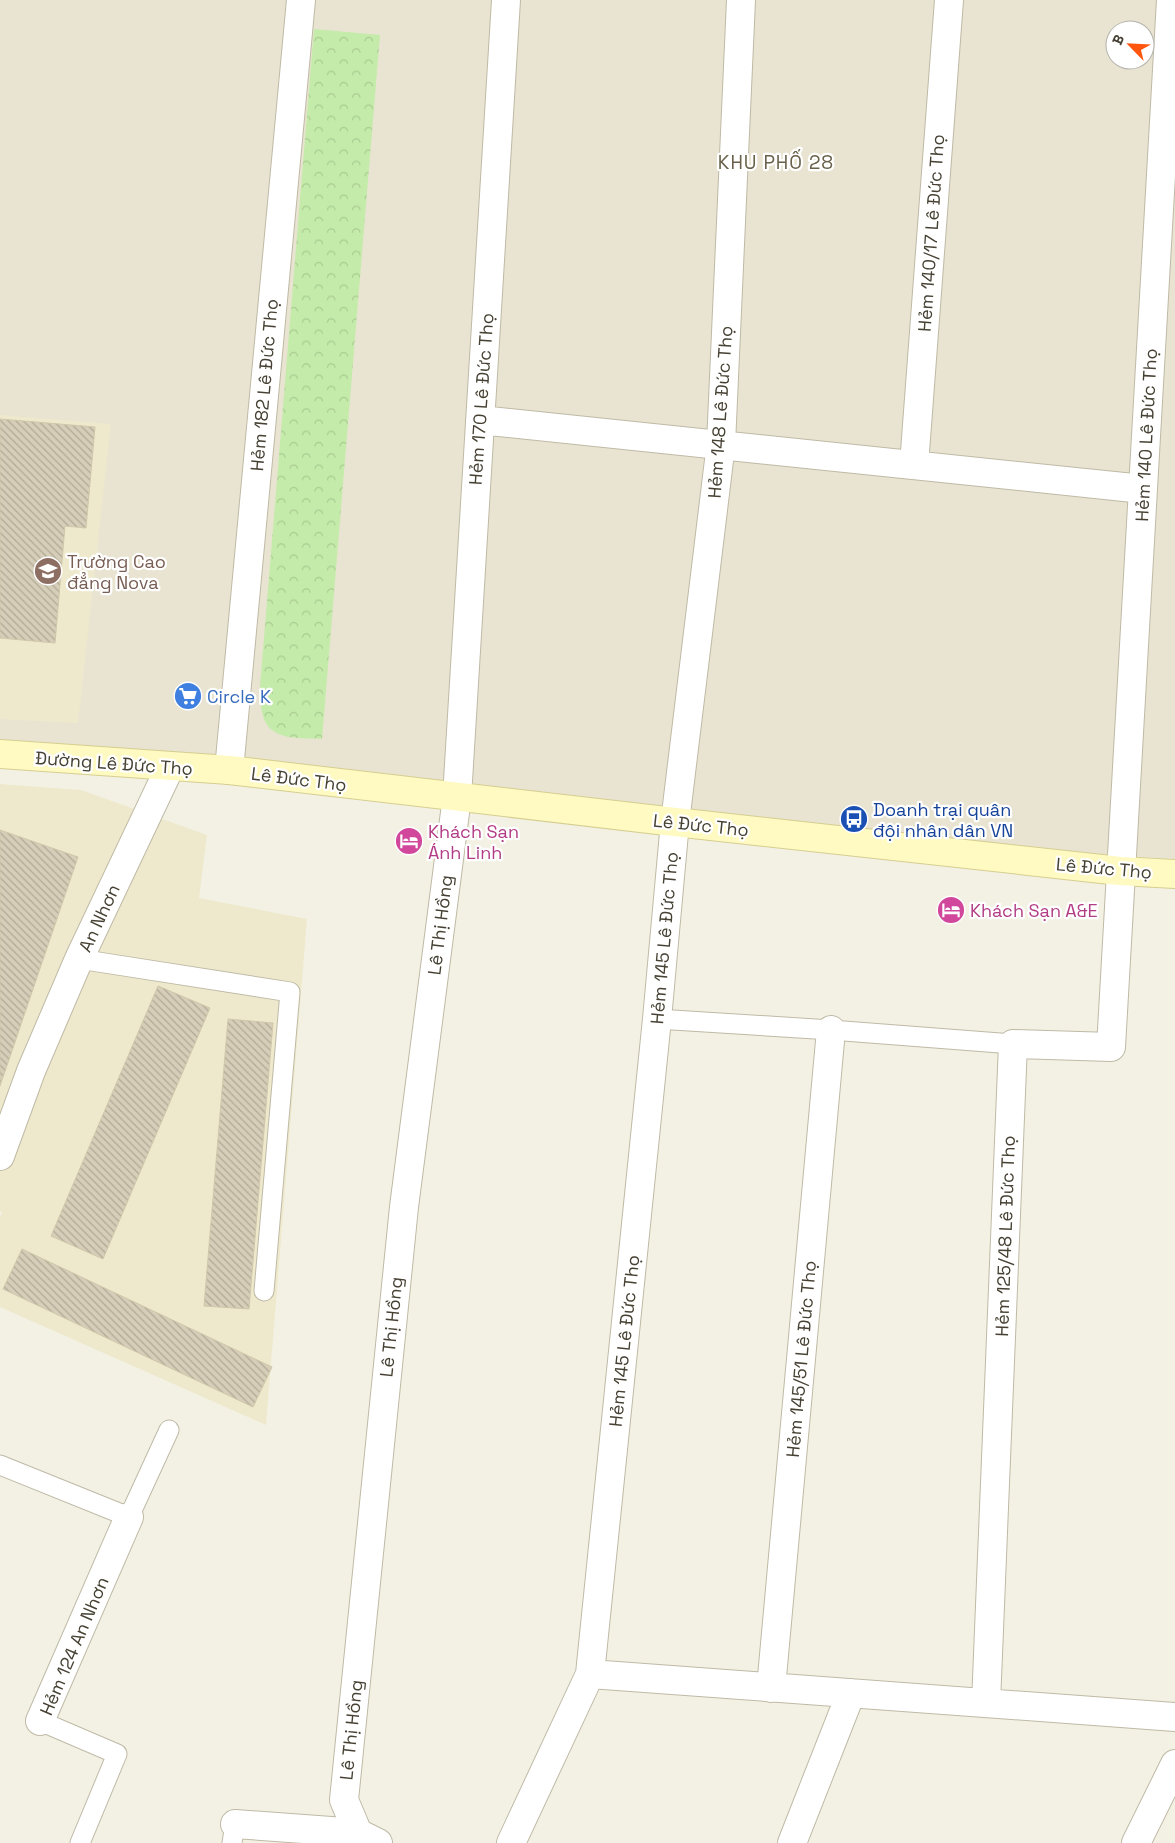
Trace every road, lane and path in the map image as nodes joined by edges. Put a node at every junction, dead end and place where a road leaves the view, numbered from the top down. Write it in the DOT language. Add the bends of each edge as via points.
graph roads {
  1 [pos="301,0"];
  2 [pos="506,0"];
  3 [pos="741,0"];
  4 [pos="949,0"];
  5 [pos="1171,0"];
  6 [pos="480,420"];
  7 [pos="721,444"];
  8 [pos="914,466"];
  9 [pos="1143,489"];
  10 [pos="0,754"];
  11 [pos="170,767"];
  12 [pos="228,770"];
  13 [pos="457,797"];
  14 [pos="675,822"];
  15 [pos="1120,871"];
  16 [pos="1175,874"];
  17 [pos="80,959"];
  18 [pos="656,1019"];
  19 [pos="831,1030"];
  20 [pos="1013,1044"];
  21 [pos="0,1156"];
  22 [pos="264,1291"];
  23 [pos="168,1430"];
  24 [pos="0,1465"];
  25 [pos="130,1517"];
  26 [pos="590,1674"];
  27 [pos="771,1688"];
  28 [pos="851,1694"];
  29 [pos="986,1703"];
  30 [pos="1175,1717"];
  31 [pos="40,1721"];
  32 [pos="1175,1764"];
  33 [pos="234,1833"];
  34 [pos="368,1838"];
  35 [pos="80,1843"];
  36 [pos="511,1843"];
  37 [pos="792,1843"];
  38 [pos="1136,1843"];
  1 -- 12 [label="street, Hẻm 182 Lê Đức Thọ"];
  2 -- 6 [label="street, Hẻm 170 Lê Đức Thọ"];
  3 -- 7 [label="street, Hẻm 148 Lê Đức Thọ"];
  4 -- 8 [label="street, Hẻm 140/17 Lê Đức Thọ"];
  5 -- 9 [label="street, Hẻm 140 Lê Đức Thọ"];
  6 -- 7 [label="street"];
  6 -- 13 [label="street, Hẻm 170 Lê Đức Thọ"];
  7 -- 8 [label="street"];
  7 -- 14 [label="street, Hẻm 148 Lê Đức Thọ"];
  8 -- 9 [label="street"];
  9 -- 15 [label="street, Hẻm 140 Lê Đức Thọ"];
  10 -- 11 [label="street, Đường Lê Đức Thọ"];
  11 -- 12 [label="street, Đường Lê Đức Thọ"];
  11 -- 17 [label="street, An Nhơn"];
  12 -- 13 [label="street, Lê Đức Thọ"];
  13 -- 14 [label="street, Lê Đức Thọ"];
  13 -- 34 [label="street, Lê Thị Hồng" via="404,1207 344,1800"];
  14 -- 15 [label="street, Lê Đức Thọ"];
  14 -- 18 [label="street, Hẻm 145 Lê Đức Thọ"];
  15 -- 16 [label="street, Lê Đức Thọ"];
  15 -- 20 [label="street" via="1111,1047"];
  17 -- 21 [label="street, An Nhơn" via="31,1071"];
  17 -- 22 [label="lane" via="290,992"];
  18 -- 19 [label="lane"];
  18 -- 26 [label="street, Hẻm 145 Lê Đức Thọ"];
  19 -- 20 [label="lane"];
  19 -- 27 [label="street, Hẻm 145/51 Lê Đức Thọ"];
  20 -- 29 [label="street, Hẻm 125/48 Lê Đức Thọ"];
  23 -- 25 [label="lane, Hẻm 124 An Nhơn"];
  24 -- 25 [label="lane"];
  25 -- 31 [label="street, Hẻm 124 An Nhơn"];
  26 -- 27 [label="street"];
  26 -- 36 [label="street, Hẻm 145 Lê Đức Thọ"];
  27 -- 28 [label="street"];
  28 -- 29 [label="street"];
  28 -- 37 [label="street"];
  29 -- 30 [label="street"];
  31 -- 35 [label="lane, Hẻm 124 An Nhơn" via="116,1754"];
  32 -- 38 [label="street"];
  33 -- 34 [label="street"];
}
